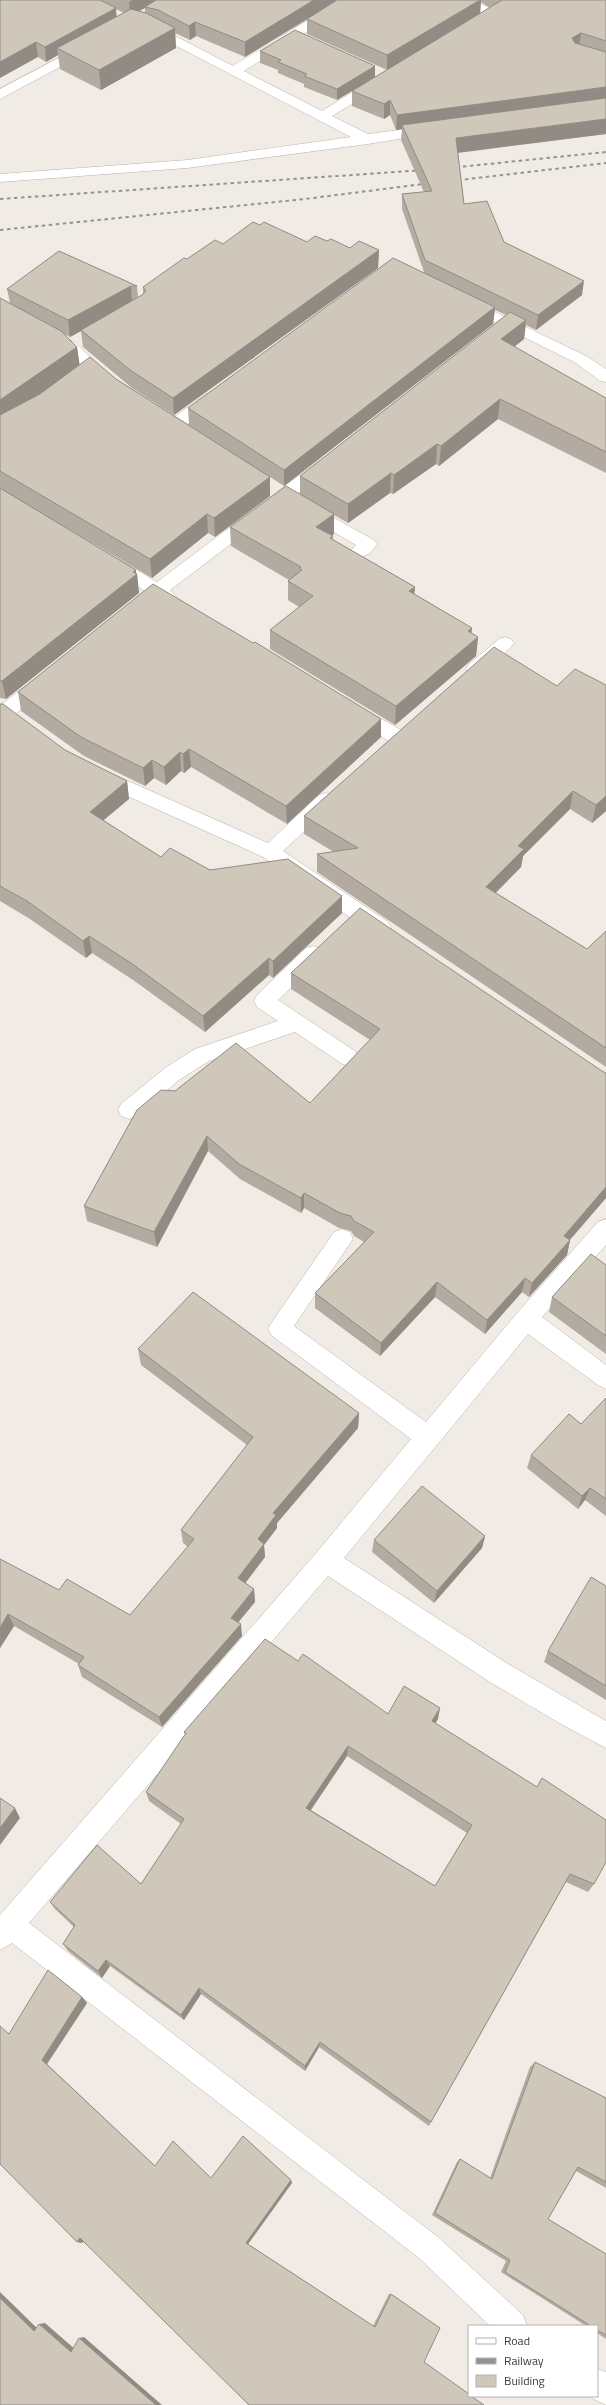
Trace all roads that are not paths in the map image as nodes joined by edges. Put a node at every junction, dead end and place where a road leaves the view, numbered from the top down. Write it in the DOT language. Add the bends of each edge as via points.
graph roads {
  1 [pos="350,0"];
  2 [pos="464,0"];
  3 [pos="136,24"];
  4 [pos="294,34"];
  5 [pos="460,34"];
  6 [pos="308,41"];
  7 [pos="96,42"];
  8 [pos="373,70"];
  9 [pos="234,71"];
  10 [pos="0,95"];
  11 [pos="323,116"];
  12 [pos="445,128"];
  13 [pos="368,140"];
  14 [pos="0,178"];
  15 [pos="453,296"];
  16 [pos="0,308"];
  17 [pos="606,377"];
  18 [pos="227,387"];
  19 [pos="61,390"];
  20 [pos="176,424"];
  21 [pos="334,458"];
  22 [pos="278,492"];
  23 [pos="95,553"];
  24 [pos="358,553"];
  25 [pos="157,590"];
  26 [pos="183,606"];
  27 [pos="127,614"];
  28 [pos="505,642"];
  29 [pos="55,672"];
  30 [pos="459,682"];
  31 [pos="342,704"];
  32 [pos="7,713"];
  33 [pos="396,737"];
  34 [pos="82,765"];
  35 [pos="338,789"];
  36 [pos="270,852"];
  37 [pos="358,912"];
  38 [pos="341,928"];
  39 [pos="397,938"];
  40 [pos="325,943"];
  41 [pos="297,1023"];
  42 [pos="348,1057"];
  43 [pos="129,1110"];
  44 [pos="606,1229"];
  45 [pos="342,1239"];
  46 [pos="526,1319"];
  47 [pos="606,1378"];
  48 [pos="427,1437"];
  49 [pos="326,1560"];
  50 [pos="606,1735"];
  51 [pos="5,1930"];
  52 [pos="511,2325"];
  1 -- 4 [label="street"];
  2 -- 5 [label="street" via="493,14"];
  3 -- 9 [label="street" via="153,29"];
  4 -- 6 [label="street"];
  4 -- 9 [label="street"];
  7 -- 10 [label="street"];
  8 -- 11 [label="street" via="388,77"];
  9 -- 11 [label="street"];
  11 -- 13 [label="street"];
  12 -- 13 [label="street"];
  13 -- 14 [label="street" via="187,164"];
  15 -- 17 [label="street" via="501,328 582,360"];
  16 -- 19 [label="street" via="77,342 98,372"];
  18 -- 20 [label="street"];
  21 -- 22 [label="street"];
  22 -- 24 [label="street" via="368,544"];
  22 -- 25 [label="street"];
  23 -- 25 [label="street"];
  25 -- 26 [label="street"];
  25 -- 27 [label="street"];
  28 -- 30 [label="street"];
  29 -- 32 [label="street"];
  31 -- 33 [label="street"];
  34 -- 36 [label="street" via="109,780"];
  35 -- 36 [label="street"];
  36 -- 37 [label="street"];
  37 -- 38 [label="street"];
  37 -- 39 [label="street"];
  40 -- 41 [label="street" via="264,1001"];
  41 -- 42 [label="street"];
  41 -- 43 [label="street" via="202,1055 172,1074"];
  44 -- 46 [label="street"];
  45 -- 48 [label="street" via="279,1328"];
  46 -- 47 [label="street"];
  46 -- 48 [label="street"];
  48 -- 49 [label="street"];
  49 -- 50 [label="street" via="475,1659"];
  49 -- 51 [label="street"];
  51 -- 52 [label="street" via="429,2248"];
}
